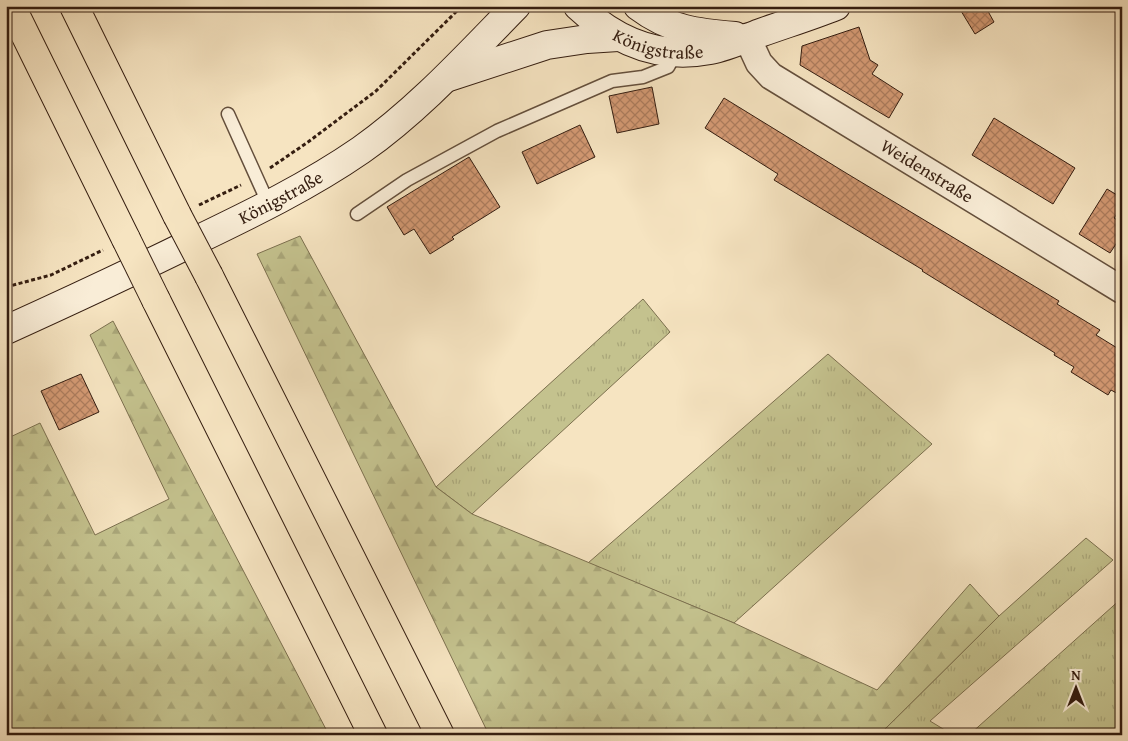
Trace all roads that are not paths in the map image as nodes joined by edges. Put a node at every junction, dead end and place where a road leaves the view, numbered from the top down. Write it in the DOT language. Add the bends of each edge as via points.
graph roads {
  1 [pos="74,6"];
  2 [pos="94,6"];
  3 [pos="516,6"];
  4 [pos="578,6"];
  5 [pos="638,6"];
  6 [pos="836,6"];
  7 [pos="12,15"];
  8 [pos="618,37"];
  9 [pos="747,38"];
  10 [pos="680,41"];
  11 [pos="110,78"];
  12 [pos="446,78"];
  13 [pos="228,114"];
  14 [pos="269,205"];
  15 [pos="357,214"];
  16 [pos="1122,290"];
  17 [pos="6,330"];
  18 [pos="373,735"];
  19 [pos="440,735"];
  1 -- 11 [label="highway"];
  2 -- 11 [label="highway"];
  3 -- 12 [label="main road, Königstraße"];
  4 -- 8 [label="main road, Königstraße"];
  5 -- 10 [label="main road, Königstraße" via="672,26"];
  6 -- 9 [label="main road, Königstraße"];
  7 -- 18 [label="highway, bridge"];
  8 -- 10 [label="main road, Königstraße" via="650,49"];
  8 -- 12 [label="main road" via="547,45"];
  9 -- 10 [label="main road, Königstraße" via="708,34"];
  9 -- 16 [label="street, Weidenstraße" via="758,63 771,76"];
  10 -- 15 [label="lane" via="668,67 643,77 612,81 497,131 408,180"];
  11 -- 19 [label="highway, bridge"];
  12 -- 14 [label="main road, Königstraße" via="360,150"];
  13 -- 14 [label="lane"];
  14 -- 17 [label="main road, Königstraße"];
}
